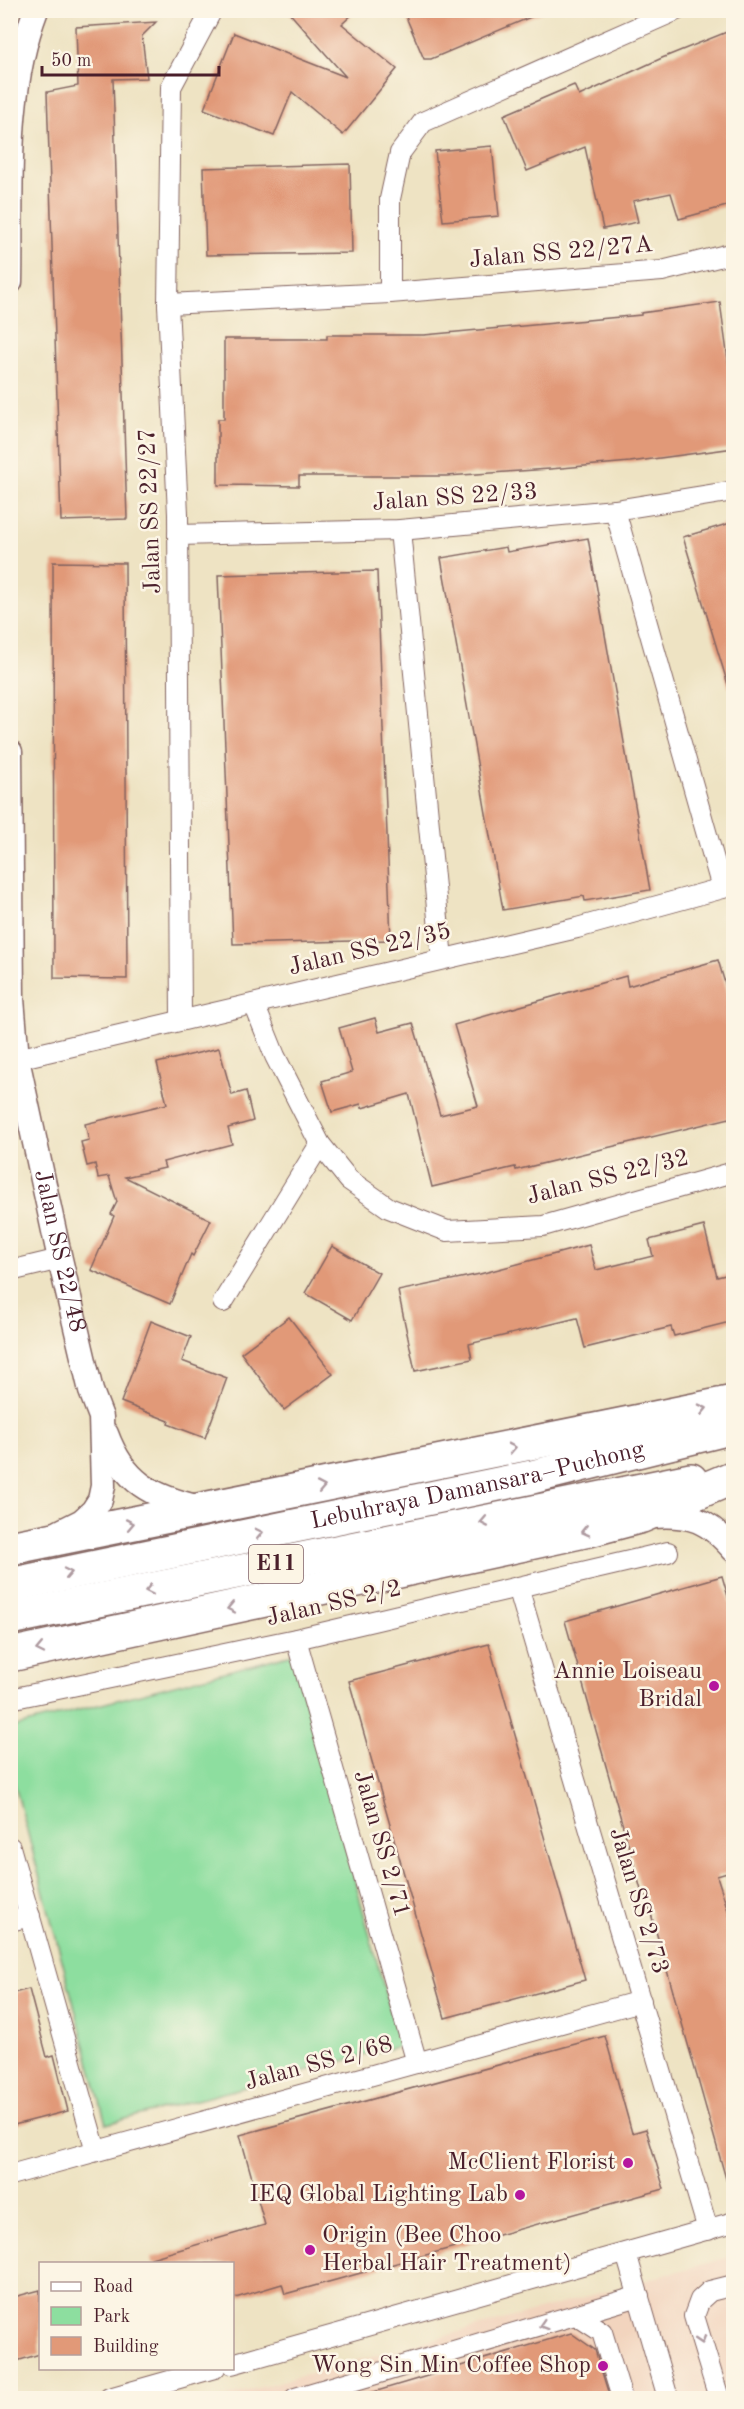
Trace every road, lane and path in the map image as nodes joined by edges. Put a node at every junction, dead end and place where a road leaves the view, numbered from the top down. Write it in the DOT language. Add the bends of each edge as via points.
graph roads {
  1 [pos="36,10"];
  2 [pos="212,10"];
  3 [pos="677,10"];
  4 [pos="734,253"];
  5 [pos="10,282"];
  6 [pos="390,293"];
  7 [pos="168,304"];
  8 [pos="734,491"];
  9 [pos="615,510"];
  10 [pos="400,530"];
  11 [pos="178,535"];
  12 [pos="10,752"];
  13 [pos="728,887"];
  14 [pos="442,959"];
  15 [pos="254,1004"];
  16 [pos="181,1020"];
  17 [pos="17,1059"];
  18 [pos="320,1144"];
  19 [pos="734,1172"];
  20 [pos="60,1259"];
  21 [pos="10,1271"];
  22 [pos="223,1302"];
  23 [pos="734,1402"];
  24 [pos="101,1417"];
  25 [pos="734,1426"];
  26 [pos="734,1471"];
  27 [pos="734,1477"];
  28 [pos="209,1510"];
  29 [pos="642,1516"];
  30 [pos="45,1540"];
  31 [pos="10,1548"];
  32 [pos="734,1550"];
  33 [pos="668,1552"];
  34 [pos="10,1584"];
  35 [pos="518,1587"];
  36 [pos="10,1618"];
  37 [pos="296,1639"];
  38 [pos="10,1655"];
  39 [pos="10,1699"];
  40 [pos="10,1847"];
  41 [pos="30,1916"];
  42 [pos="10,1921"];
  43 [pos="641,2001"];
  44 [pos="417,2063"];
  45 [pos="96,2151"];
  46 [pos="10,2175"];
  47 [pos="734,2223"];
  48 [pos="708,2230"];
  49 [pos="626,2253"];
  50 [pos="734,2285"];
  51 [pos="639,2296"];
  52 [pos="576,2315"];
  53 [pos="234,2363"];
  54 [pos="208,2370"];
  55 [pos="109,2398"];
  56 [pos="296,2398"];
  57 [pos="622,2398"];
  58 [pos="668,2398"];
  59 [pos="719,2398"];
  1 -- 5 [label="street" via="21,62 14,118"];
  2 -- 7 [label="street, Jalan SS 22/27" via="171,87"];
  3 -- 6 [label="street" via="423,122 400,153 390,199"];
  4 -- 6 [label="street, Jalan SS 22/27A" via="662,271"];
  6 -- 7 [label="street, Jalan SS 22/27A"];
  7 -- 11 [label="street, Jalan SS 22/27"];
  8 -- 9 [label="street, Jalan SS 22/33"];
  9 -- 10 [label="street, Jalan SS 22/33"];
  9 -- 13 [label="street"];
  10 -- 11 [label="street, Jalan SS 22/33"];
  10 -- 14 [label="street"];
  11 -- 16 [label="street, Jalan SS 22/27"];
  12 -- 17 [label="street, Jalan SS 22/48" via="12,999"];
  13 -- 14 [label="street, Jalan SS 22/35"];
  14 -- 15 [label="street, Jalan SS 22/35"];
  15 -- 16 [label="street, Jalan SS 22/35"];
  15 -- 18 [label="street, Jalan SS 22/32" via="275,1056"];
  16 -- 17 [label="street, Jalan SS 22/35"];
  17 -- 20 [label="street, Jalan SS 22/48"];
  18 -- 19 [label="street, Jalan SS 22/32" via="349,1180 388,1208 447,1232 543,1226"];
  18 -- 22 [label="street"];
  20 -- 21 [label="street"];
  20 -- 24 [label="street, Jalan SS 22/48" via="91,1391"];
  28 -- 23 [label="highway, one-way"];
  24 -- 28 [label="street" via="120,1464 135,1481 158,1496"];
  24 -- 30 [label="street, Jalan SS 22/48" via="100,1500 82,1521"];
  34 -- 25 [label="highway, Lebuhraya Damansara–Puchong / E11, one-way" via="532,1477"];
  26 -- 36 [label="highway, Lebuhraya Damansara–Puchong / E11, one-way"];
  27 -- 29 [label="highway"];
  30 -- 28 [label="highway, one-way"];
  29 -- 32 [label="street" via="677,1514 700,1522 720,1534"];
  29 -- 38 [label="highway, one-way"];
  30 -- 31 [label="highway"];
  33 -- 35 [label="street, Jalan SS 2/2"];
  35 -- 37 [label="street, Jalan SS 2/2"];
  35 -- 43 [label="street, Jalan SS 2/73"];
  37 -- 39 [label="street, Jalan SS 2/2"];
  37 -- 44 [label="street, Jalan SS 2/71"];
  40 -- 41 [label="street"];
  41 -- 42 [label="street"];
  41 -- 45 [label="street"];
  43 -- 44 [label="street, Jalan SS 2/68"];
  43 -- 48 [label="street, Jalan SS 2/73"];
  44 -- 45 [label="street, Jalan SS 2/68"];
  45 -- 46 [label="street, Jalan SS 2/68"];
  47 -- 48 [label="street"];
  48 -- 49 [label="street"];
  49 -- 51 [label="street"];
  49 -- 53 [label="street"];
  50 -- 59 [label="street, one-way" via="710,2291 700,2300 694,2316"];
  51 -- 52 [label="street"];
  51 -- 58 [label="street"];
  52 -- 56 [label="street, one-way"];
  52 -- 57 [label="street" via="602,2332"];
  54 -- 55 [label="street"];
}
